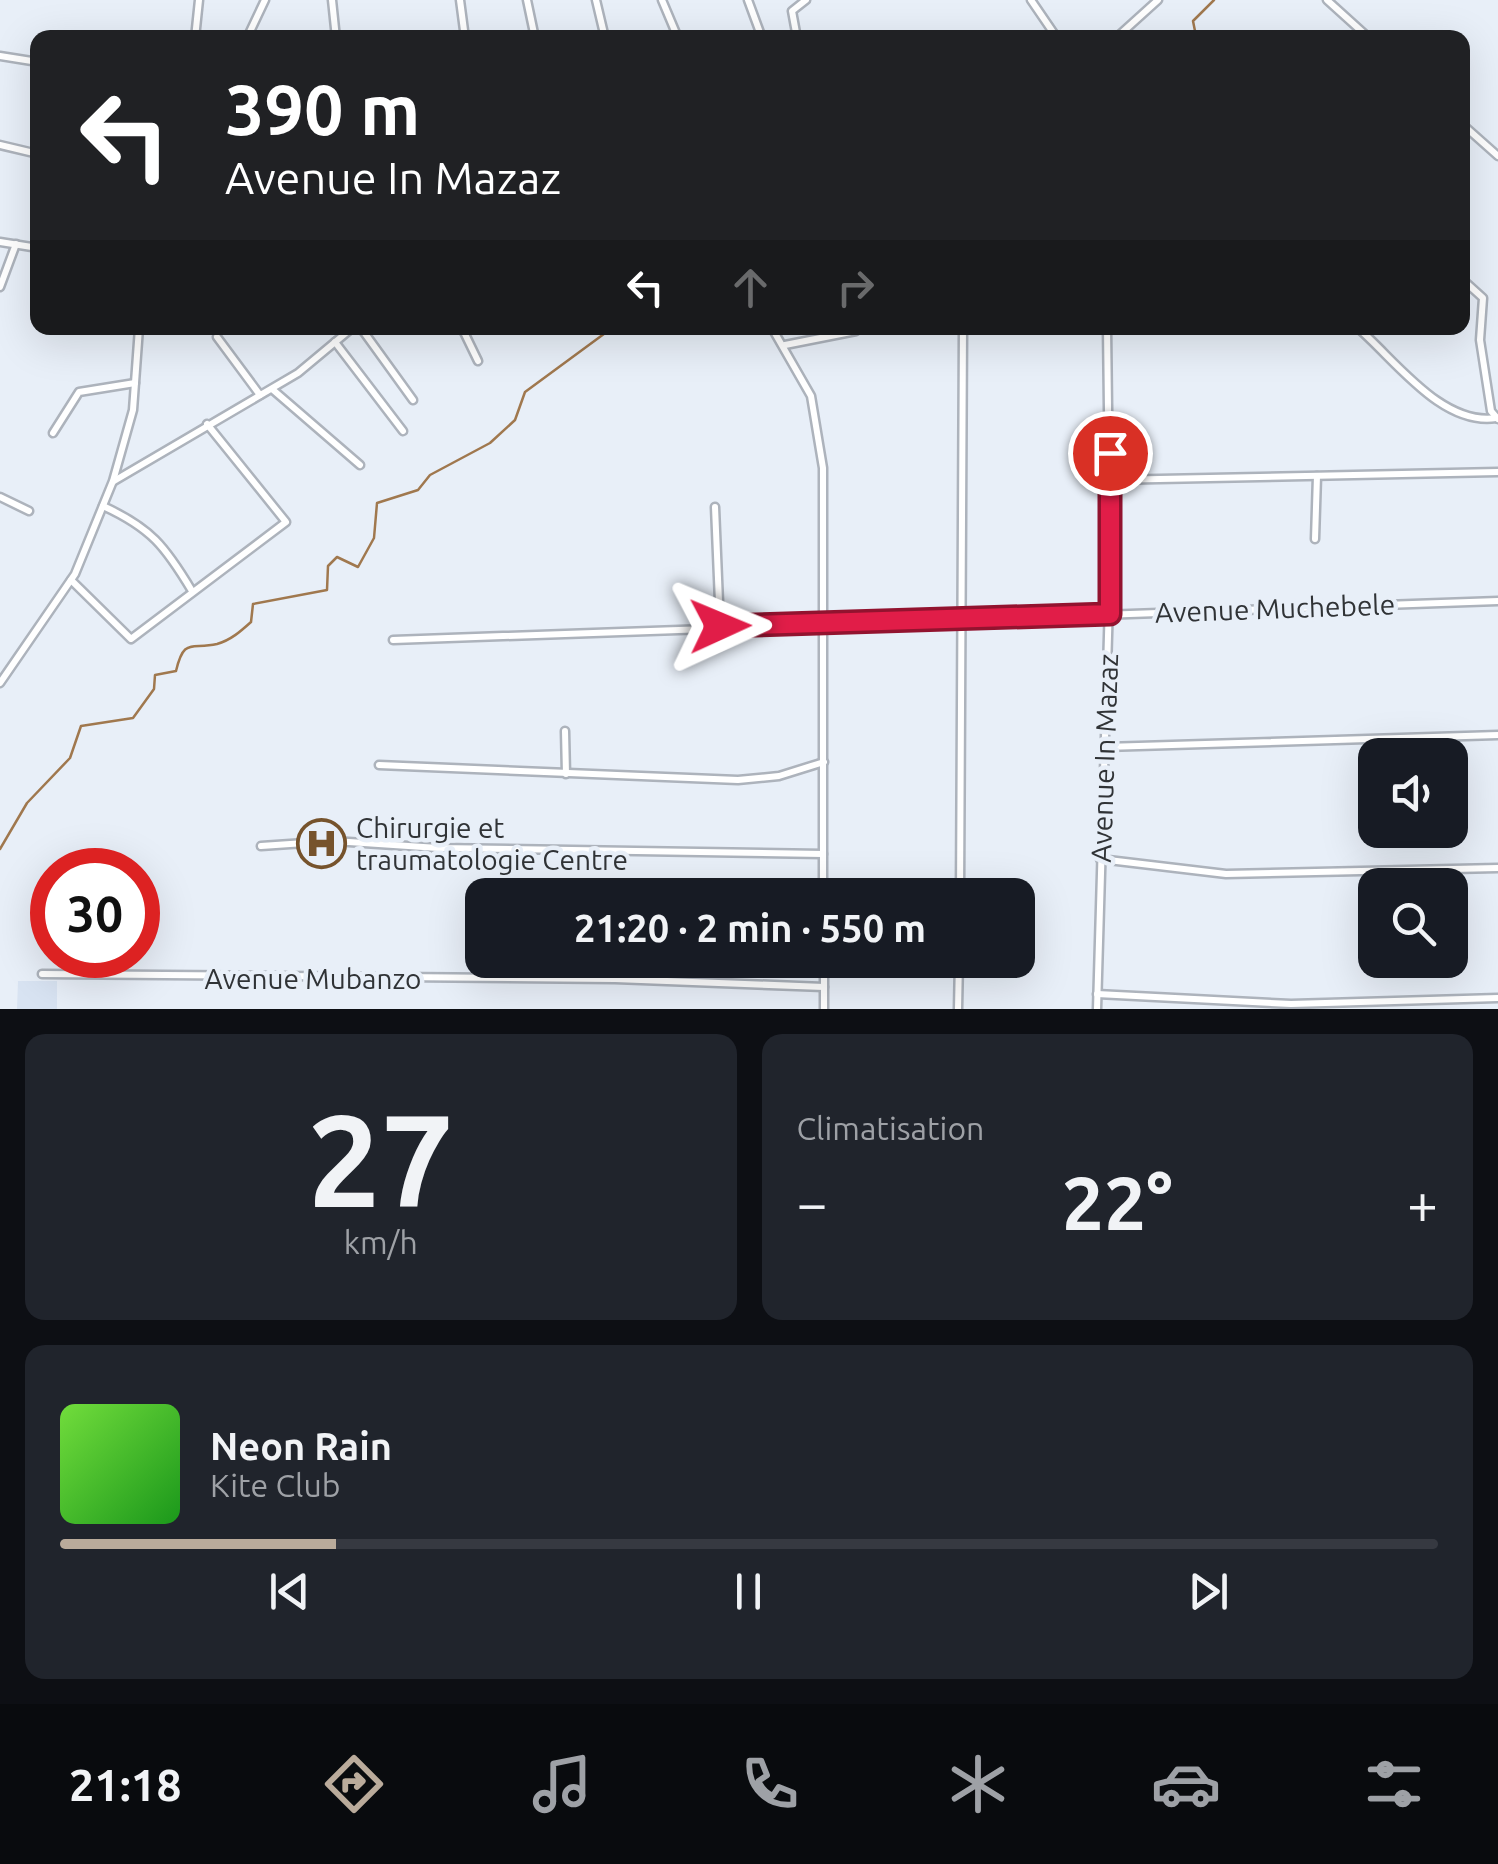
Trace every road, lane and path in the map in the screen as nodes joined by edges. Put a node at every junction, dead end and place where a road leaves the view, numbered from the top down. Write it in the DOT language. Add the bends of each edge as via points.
graph roads {
  1 [pos="199,0"];
  2 [pos="265,0"];
  3 [pos="332,0"];
  4 [pos="460,0"];
  5 [pos="527,0"];
  6 [pos="596,0"];
  7 [pos="662,0"];
  8 [pos="748,0"];
  9 [pos="806,0"];
  10 [pos="1031,0"];
  11 [pos="1158,0"];
  12 [pos="1327,0"];
  13 [pos="196,30"];
  14 [pos="251,30"];
  15 [pos="335,30"];
  16 [pos="464,30"];
  17 [pos="533,30"];
  18 [pos="603,30"];
  19 [pos="675,30"];
  20 [pos="759,30"];
  21 [pos="796,30"];
  22 [pos="1052,30"];
  23 [pos="1125,30"];
  24 [pos="1359,30"];
  25 [pos="0,56"];
  26 [pos="30,61"];
  27 [pos="1470,131"];
  28 [pos="0,145"];
  29 [pos="30,152"];
  30 [pos="1498,156"];
  31 [pos="0,242"];
  32 [pos="16,244"];
  33 [pos="30,247"];
  34 [pos="1470,286"];
  35 [pos="0,287"];
  36 [pos="138,335"];
  37 [pos="344,335"];
  38 [pos="366,335"];
  39 [pos="465,335"];
  40 [pos="778,335"];
  41 [pos="834,335"];
  42 [pos="964,335"];
  43 [pos="1108,335"];
  44 [pos="1366,335"];
  45 [pos="218,337"];
  46 [pos="335,342"];
  47 [pos="785,344"];
  48 [pos="478,361"];
  49 [pos="135,383"];
  50 [pos="272,389"];
  51 [pos="260,396"];
  52 [pos="413,400"];
  53 [pos="1497,419"];
  54 [pos="207,424"];
  55 [pos="403,430"];
  56 [pos="53,433"];
  57 [pos="360,465"];
  58 [pos="1498,472"];
  59 [pos="1317,476"];
  60 [pos="1110,480"];
  61 [pos="113,482"];
  62 [pos="0,497"];
  63 [pos="104,506"];
  64 [pos="715,507"];
  65 [pos="28,511"];
  66 [pos="1315,539"];
  67 [pos="71,580"];
  68 [pos="192,591"];
  69 [pos="1498,601"];
  70 [pos="1110,614"];
  71 [pos="959,619"];
  72 [pos="823,625"];
  73 [pos="720,626"];
  74 [pos="393,640"];
  75 [pos="0,684"];
  76 [pos="565,731"];
  77 [pos="1498,735"];
  78 [pos="1105,747"];
  79 [pos="824,762"];
  80 [pos="379,765"];
  81 [pos="566,774"];
  82 [pos="261,846"];
  83 [pos="823,854"];
  84 [pos="1100,858"];
  85 [pos="1498,868"];
  86 [pos="823,878"];
  87 [pos="960,878"];
  88 [pos="160,975"];
  89 [pos="824,978"];
  90 [pos="959,978"];
  91 [pos="824,987"];
  92 [pos="1097,994"];
  93 [pos="1498,998"];
  94 [pos="824,1009"];
  95 [pos="958,1009"];
  96 [pos="1097,1009"];
  1 -- 13 [label="street"];
  2 -- 14 [label="street"];
  3 -- 15 [label="street"];
  4 -- 16 [label="street"];
  5 -- 17 [label="street"];
  6 -- 18 [label="street"];
  7 -- 19 [label="street"];
  8 -- 20 [label="street"];
  9 -- 21 [label="street" via="792,10"];
  10 -- 22 [label="street"];
  11 -- 23 [label="street"];
  12 -- 24 [label="street"];
  25 -- 26 [label="street"];
  27 -- 30 [label="street"];
  28 -- 29 [label="street"];
  31 -- 32 [label="street"];
  32 -- 33 [label="street"];
  32 -- 35 [label="street"];
  34 -- 53 [label="street" via="1483,298 1480,344 1490,411"];
  36 -- 49 [label="street"];
  37 -- 46 [label="street"];
  38 -- 52 [label="street"];
  39 -- 48 [label="street"];
  40 -- 47 [label="street"];
  41 -- 47 [label="street"];
  42 -- 71 [label="street"];
  43 -- 60 [label="street, Avenue In Mazaz"];
  44 -- 53 [label="street" via="1447,409 1475,420"];
  45 -- 51 [label="street"];
  46 -- 50 [label="street"];
  46 -- 55 [label="street"];
  47 -- 72 [label="street" via="811,396 822,456"];
  49 -- 56 [label="street" via="80,392"];
  49 -- 61 [label="street"];
  50 -- 51 [label="street"];
  50 -- 57 [label="street"];
  51 -- 54 [label="street"];
  54 -- 61 [label="street"];
  54 -- 68 [label="street" via="286,522"];
  58 -- 59 [label="street"];
  59 -- 60 [label="street"];
  59 -- 66 [label="street"];
  60 -- 70 [label="street, Avenue In Mazaz"];
  61 -- 63 [label="street"];
  62 -- 65 [label="street"];
  63 -- 67 [label="street"];
  63 -- 68 [label="street" via="162,542"];
  64 -- 73 [label="street"];
  67 -- 68 [label="street" via="131,639"];
  67 -- 75 [label="street"];
  69 -- 70 [label="street, Avenue Muchebele"];
  70 -- 71 [label="street, Avenue Muchebele"];
  70 -- 78 [label="street, Avenue In Mazaz"];
  71 -- 72 [label="street, Avenue Muchebele"];
  71 -- 87 [label="street"];
  72 -- 73 [label="street, Avenue Muchebele"];
  72 -- 79 [label="street"];
  73 -- 74 [label="street, Avenue Muchebele"];
  76 -- 81 [label="street"];
  77 -- 78 [label="street"];
  78 -- 84 [label="street, Avenue In Mazaz"];
  79 -- 81 [label="street" via="756,780"];
  79 -- 83 [label="street"];
  80 -- 81 [label="street"];
  82 -- 83 [label="street" via="334,840 438,848"];
  83 -- 86 [label="street"];
  84 -- 85 [label="street" via="1203,873"];
  84 -- 92 [label="street, Avenue In Mazaz"];
  88 -- 91 [label="street, Avenue Mubanzo"];
  89 -- 91 [label="street"];
  90 -- 95 [label="street"];
  91 -- 94 [label="street"];
  92 -- 93 [label="street" via="1291,1004"];
  92 -- 96 [label="street, Avenue In Mazaz"];
}
